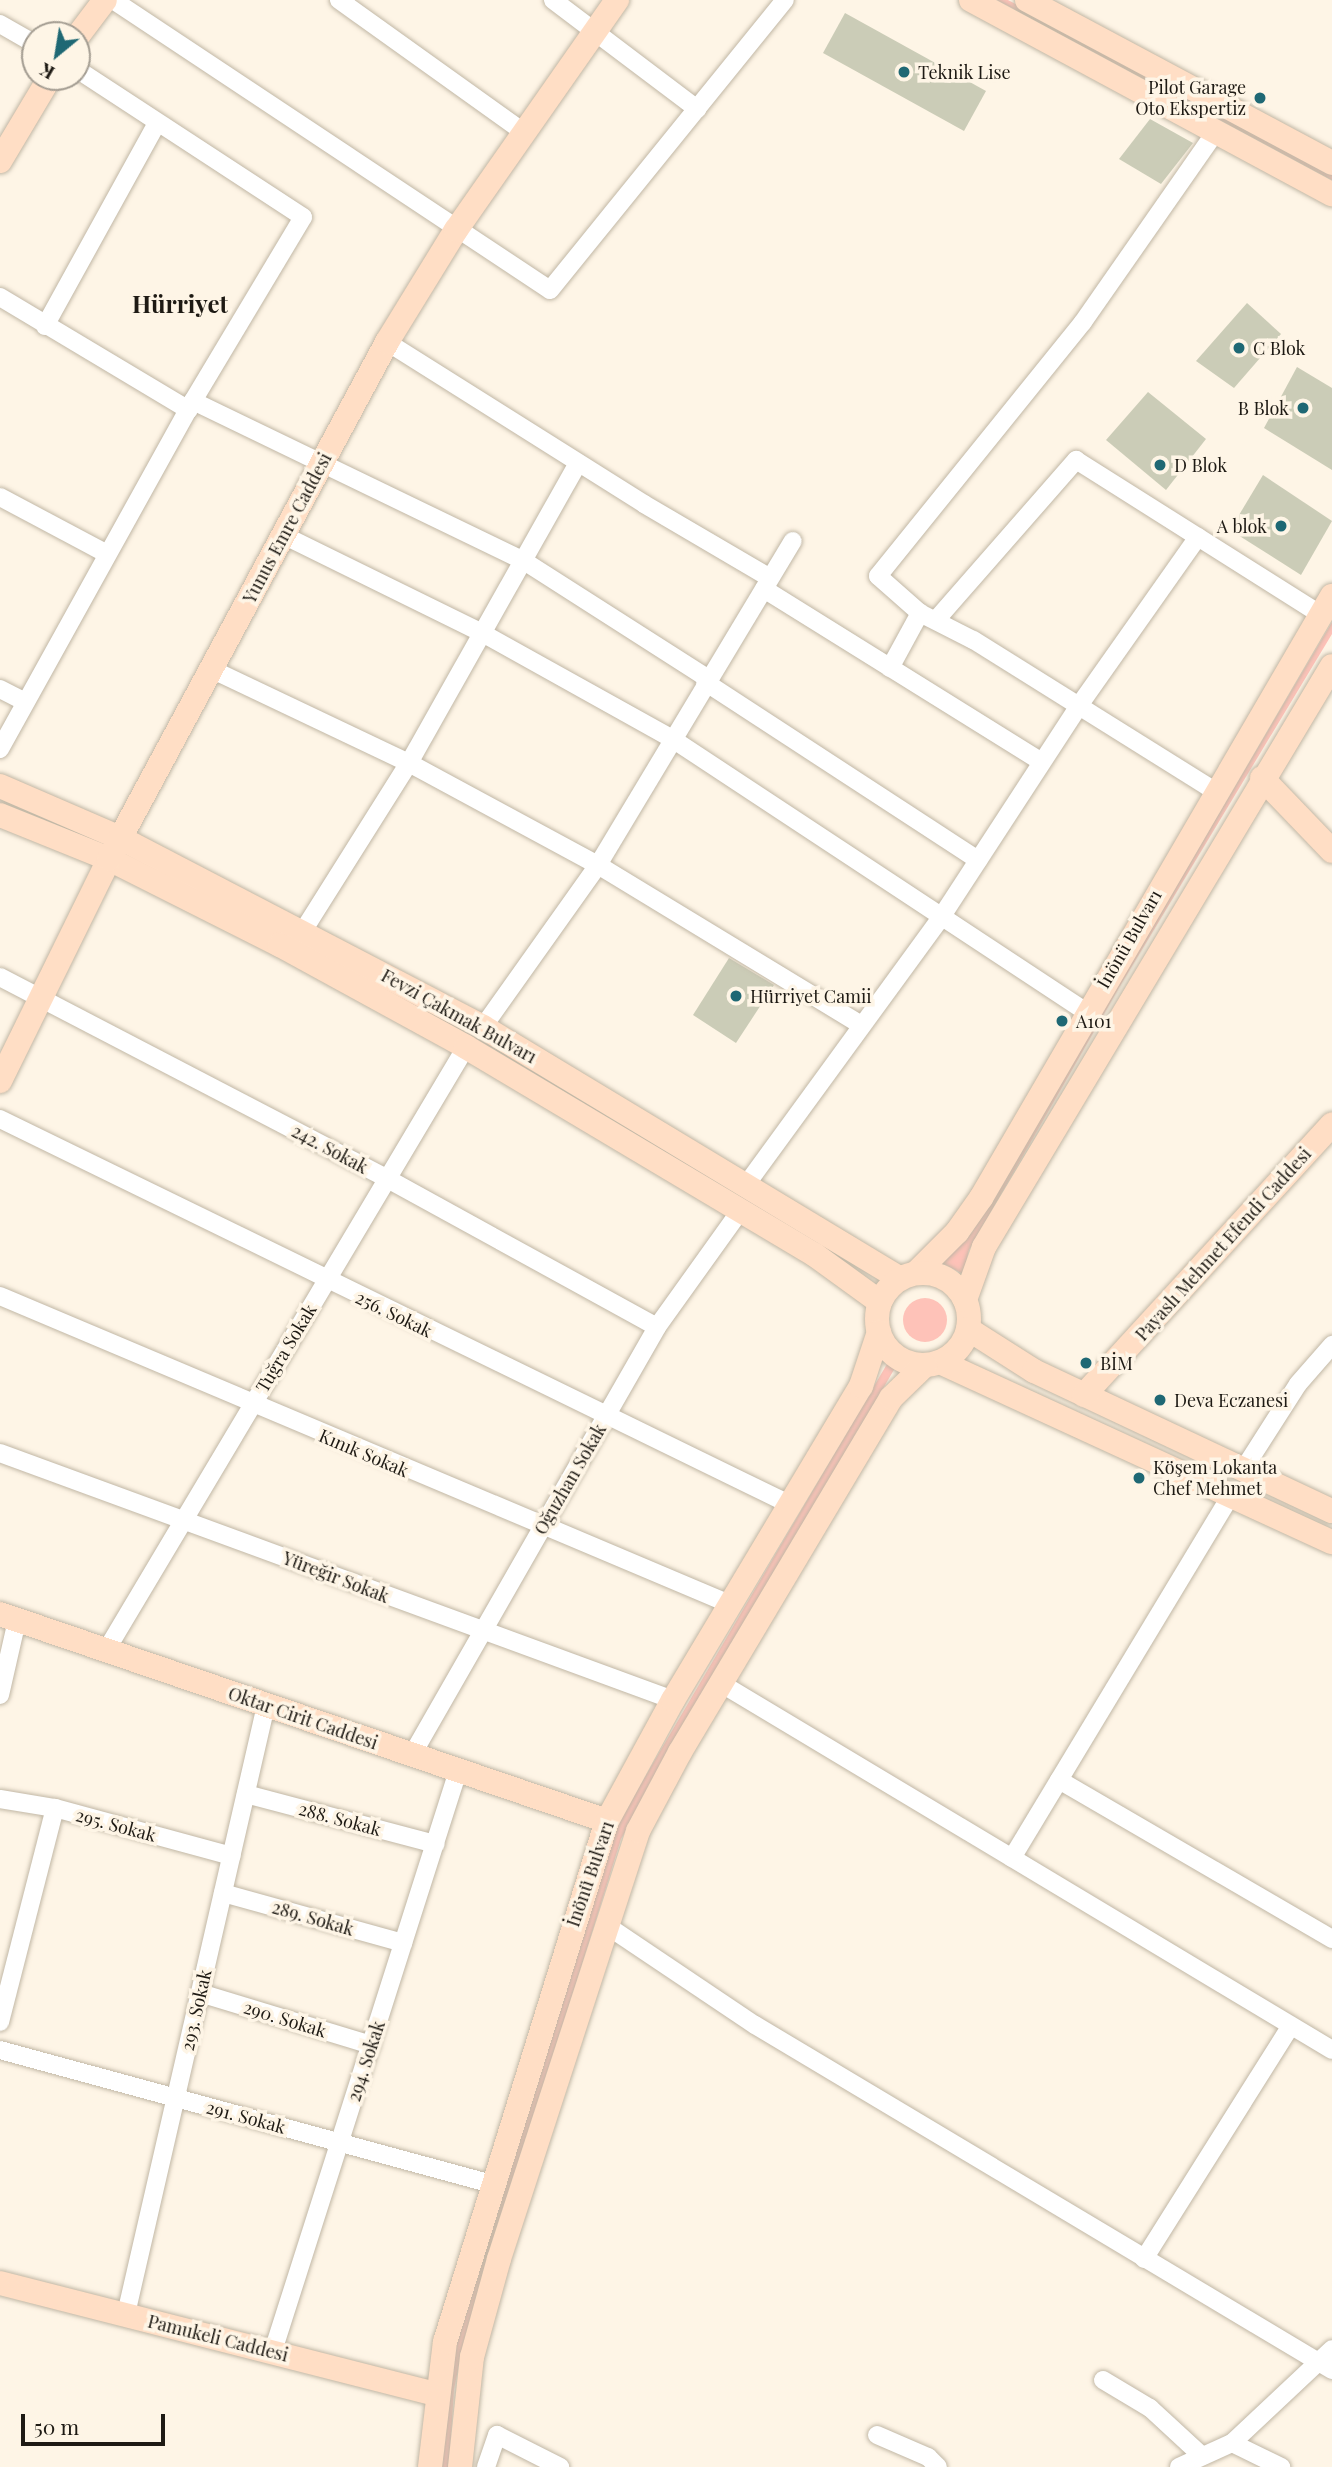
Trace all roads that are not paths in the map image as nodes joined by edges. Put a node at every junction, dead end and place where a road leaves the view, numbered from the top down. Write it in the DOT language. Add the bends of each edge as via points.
graph roads {
  1 [pos="105,0"];
  2 [pos="113,0"];
  3 [pos="339,0"];
  4 [pos="553,0"];
  5 [pos="617,0"];
  6 [pos="785,0"];
  7 [pos="971,0"];
  8 [pos="1027,0"];
  9 [pos="89,21"];
  10 [pos="0,24"];
  11 [pos="594,33"];
  12 [pos="21,36"];
  13 [pos="91,79"];
  14 [pos="42,91"];
  15 [pos="697,109"];
  16 [pos="156,124"];
  17 [pos="1216,131"];
  18 [pos="525,133"];
  19 [pos="0,161"];
  20 [pos="1332,163"];
  21 [pos="1332,194"];
  22 [pos="456,230"];
  23 [pos="0,296"];
  24 [pos="45,326"];
  25 [pos="387,342"];
  26 [pos="191,405"];
  27 [pos="578,463"];
  28 [pos="321,465"];
  29 [pos="0,497"];
  30 [pos="283,535"];
  31 [pos="1198,537"];
  32 [pos="793,541"];
  33 [pos="107,554"];
  34 [pos="524,561"];
  35 [pos="767,584"];
  36 [pos="1326,606"];
  37 [pos="928,616"];
  38 [pos="484,634"];
  39 [pos="1332,666"];
  40 [pos="890,668"];
  41 [pos="211,669"];
  42 [pos="706,680"];
  43 [pos="0,689"];
  44 [pos="24,701"];
  45 [pos="1078,707"];
  46 [pos="671,738"];
  47 [pos="0,749"];
  48 [pos="1042,762"];
  49 [pos="409,763"];
  50 [pos="1262,778"];
  51 [pos="0,786"];
  52 [pos="1215,791"];
  53 [pos="0,815"];
  54 [pos="115,848"];
  55 [pos="1332,851"];
  56 [pos="978,860"];
  57 [pos="598,865"];
  58 [pos="940,919"];
  59 [pos="303,931"];
  60 [pos="0,977"];
  61 [pos="43,997"];
  62 [pos="1087,1012"];
  63 [pos="861,1025"];
  64 [pos="483,1027"];
  65 [pos="466,1047"];
  66 [pos="0,1081"];
  67 [pos="0,1119"];
  68 [pos="1331,1126"];
  69 [pos="386,1178"];
  70 [pos="746,1185"];
  71 [pos="740,1210"];
  72 [pos="908,1276"];
  73 [pos="327,1281"];
  74 [pos="0,1296"];
  75 [pos="965,1300"];
  76 [pos="880,1302"];
  77 [pos="657,1327"];
  78 [pos="968,1329"];
  79 [pos="879,1332"];
  80 [pos="1332,1345"];
  81 [pos="933,1364"];
  82 [pos="1084,1395"];
  83 [pos="252,1406"];
  84 [pos="604,1418"];
  85 [pos="0,1453"];
  86 [pos="1245,1467"];
  87 [pos="1232,1493"];
  88 [pos="791,1505"];
  89 [pos="1332,1511"];
  90 [pos="184,1520"];
  91 [pos="542,1527"];
  92 [pos="1332,1542"];
  93 [pos="730,1604"];
  94 [pos="9,1617"];
  95 [pos="482,1632"];
  96 [pos="107,1649"];
  97 [pos="722,1684"];
  98 [pos="0,1695"];
  99 [pos="673,1700"];
  100 [pos="266,1705"];
  101 [pos="412,1755"];
  102 [pos="458,1771"];
  103 [pos="1059,1780"];
  104 [pos="246,1794"];
  105 [pos="0,1799"];
  106 [pos="55,1808"];
  107 [pos="607,1821"];
  108 [pos="435,1844"];
  109 [pos="232,1856"];
  110 [pos="1012,1858"];
  111 [pos="223,1893"];
  112 [pos="607,1925"];
  113 [pos="1332,1939"];
  114 [pos="403,1943"];
  115 [pos="200,1993"];
  116 [pos="0,2022"];
  117 [pos="1291,2026"];
  118 [pos="371,2045"];
  119 [pos="0,2050"];
  120 [pos="1332,2050"];
  121 [pos="176,2098"];
  122 [pos="340,2143"];
  123 [pos="492,2184"];
  124 [pos="1144,2259"];
  125 [pos="0,2283"];
  126 [pos="126,2314"];
  127 [pos="1332,2349"];
  128 [pos="273,2351"];
  129 [pos="1325,2366"];
  130 [pos="1103,2380"];
  131 [pos="436,2394"];
  132 [pos="877,2435"];
  133 [pos="1233,2443"];
  134 [pos="1202,2456"];
  135 [pos="430,2467"];
  136 [pos="460,2467"];
  137 [pos="486,2467"];
  138 [pos="560,2467"];
  139 [pos="938,2467"];
  140 [pos="1180,2467"];
  141 [pos="1281,2467"];
  1 -- 9 [label="main road"];
  2 -- 22 [label="street"];
  3 -- 18 [label="street"];
  4 -- 11 [label="street"];
  5 -- 11 [label="main road, Yunus Emre Caddesi"];
  6 -- 15 [label="street"];
  7 -- 17 [label="main road"];
  8 -- 20 [label="main road"];
  10 -- 12 [label="street"];
  11 -- 15 [label="street"];
  11 -- 18 [label="main road, Yunus Emre Caddesi"];
  13 -- 16 [label="street"];
  14 -- 19 [label="main road"];
  15 -- 22 [label="street" via="550,290"];
  16 -- 24 [label="street"];
  16 -- 26 [label="street" via="303,217"];
  17 -- 21 [label="main road"];
  17 -- 37 [label="street" via="1083,322 878,576"];
  18 -- 22 [label="main road, Yunus Emre Caddesi"];
  22 -- 25 [label="main road, Yunus Emre Caddesi"];
  23 -- 24 [label="street"];
  24 -- 26 [label="street"];
  25 -- 27 [label="street"];
  25 -- 28 [label="main road, Yunus Emre Caddesi"];
  26 -- 28 [label="street"];
  26 -- 33 [label="street"];
  27 -- 34 [label="street"];
  27 -- 35 [label="street"];
  28 -- 30 [label="main road, Yunus Emre Caddesi"];
  28 -- 34 [label="street"];
  29 -- 33 [label="street"];
  30 -- 38 [label="street"];
  30 -- 41 [label="main road, Yunus Emre Caddesi"];
  31 -- 36 [label="street"];
  31 -- 37 [label="street" via="1076,460"];
  31 -- 45 [label="street"];
  32 -- 35 [label="street"];
  33 -- 44 [label="street"];
  34 -- 38 [label="street"];
  34 -- 42 [label="street"];
  35 -- 40 [label="street"];
  35 -- 42 [label="street"];
  36 -- 52 [label="main road, İnönü Bulvarı"];
  37 -- 40 [label="street"];
  37 -- 45 [label="street"];
  38 -- 46 [label="street"];
  38 -- 49 [label="street"];
  39 -- 50 [label="main road"];
  40 -- 48 [label="street"];
  41 -- 49 [label="street"];
  41 -- 54 [label="main road, Yunus Emre Caddesi"];
  42 -- 46 [label="street"];
  42 -- 56 [label="street"];
  43 -- 44 [label="street"];
  44 -- 47 [label="street"];
  45 -- 48 [label="street"];
  45 -- 52 [label="street"];
  46 -- 57 [label="street"];
  46 -- 58 [label="street"];
  48 -- 56 [label="street"];
  49 -- 57 [label="street"];
  49 -- 59 [label="street"];
  50 -- 55 [label="main road"];
  50 -- 75 [label="main road" via="984,1247"];
  51 -- 54 [label="main road, Fevzi Çakmak Bulvarı"];
  52 -- 62 [label="main road, İnönü Bulvarı"];
  53 -- 54 [label="main road, Fevzi Çakmak Bulvarı"];
  54 -- 59 [label="main road, Fevzi Çakmak Bulvarı"];
  54 -- 61 [label="main road, Yunus Emre Caddesi"];
  54 -- 65 [label="main road, Fevzi Çakmak Bulvarı"];
  56 -- 58 [label="street"];
  57 -- 63 [label="street"];
  57 -- 64 [label="street"];
  58 -- 62 [label="street"];
  58 -- 63 [label="street"];
  59 -- 64 [label="main road, Fevzi Çakmak Bulvarı"];
  60 -- 61 [label="street, 242. Sokak"];
  61 -- 66 [label="main road, Yunus Emre Caddesi"];
  61 -- 69 [label="street, 242. Sokak"];
  62 -- 72 [label="main road, İnönü Bulvarı" via="981,1198 957,1232"];
  63 -- 70 [label="street"];
  64 -- 70 [label="main road, Fevzi Çakmak Bulvarı"];
  65 -- 69 [label="street, Tuğra Sokak"];
  65 -- 71 [label="main road, Fevzi Çakmak Bulvarı"];
  67 -- 73 [label="street, 256. Sokak"];
  68 -- 82 [label="main road, Payaslı Mehmet Efendi Caddesi"];
  69 -- 73 [label="street, Tuğra Sokak"];
  69 -- 77 [label="street, 242. Sokak"];
  70 -- 72 [label="main road, Fevzi Çakmak Bulvarı"];
  71 -- 76 [label="main road, Fevzi Çakmak Bulvarı" via="836,1268"];
  71 -- 77 [label="street, Oğuzhan Sokak"];
  72 -- 75 [label="main road" via="945,1278"];
  72 -- 76 [label="main road"];
  73 -- 83 [label="street, Tuğra Sokak"];
  73 -- 84 [label="street, 256. Sokak"];
  74 -- 83 [label="street, Kınık Sokak"];
  75 -- 78 [label="main road"];
  76 -- 79 [label="main road"];
  77 -- 84 [label="street, Oğuzhan Sokak"];
  78 -- 81 [label="main road" via="963,1343"];
  78 -- 82 [label="main road" via="1016,1362"];
  79 -- 81 [label="main road" via="897,1357"];
  79 -- 88 [label="main road, İnönü Bulvarı" via="861,1386"];
  80 -- 86 [label="street" via="1290,1394"];
  81 -- 87 [label="main road"];
  81 -- 97 [label="main road, İnönü Bulvarı" via="891,1398"];
  82 -- 86 [label="main road"];
  83 -- 90 [label="street, Tuğra Sokak"];
  83 -- 91 [label="street, Kınık Sokak"];
  84 -- 88 [label="street, 256. Sokak"];
  84 -- 91 [label="street, Oğuzhan Sokak"];
  85 -- 90 [label="street, Yüreğir Sokak"];
  86 -- 89 [label="main road"];
  87 -- 92 [label="main road"];
  87 -- 103 [label="street"];
  88 -- 93 [label="main road, İnönü Bulvarı"];
  90 -- 95 [label="street, Yüreğir Sokak"];
  90 -- 96 [label="street, Tuğra Sokak"];
  91 -- 93 [label="street, Kınık Sokak"];
  91 -- 95 [label="street, Oğuzhan Sokak"];
  93 -- 99 [label="main road, İnönü Bulvarı"];
  94 -- 96 [label="main road, Oktar Cirit Caddesi"];
  94 -- 98 [label="street"];
  95 -- 99 [label="street, Yüreğir Sokak"];
  95 -- 101 [label="street, Oğuzhan Sokak"];
  96 -- 100 [label="main road, Oktar Cirit Caddesi"];
  97 -- 110 [label="street"];
  97 -- 112 [label="main road, İnönü Bulvarı" via="649,1807"];
  99 -- 107 [label="main road, İnönü Bulvarı"];
  100 -- 101 [label="main road, Oktar Cirit Caddesi"];
  100 -- 104 [label="street, 293. Sokak"];
  101 -- 102 [label="main road, Oktar Cirit Caddesi"];
  102 -- 107 [label="main road, Oktar Cirit Caddesi"];
  102 -- 108 [label="street, 294. Sokak"];
  103 -- 110 [label="street"];
  103 -- 113 [label="street"];
  104 -- 108 [label="street, 288. Sokak"];
  104 -- 109 [label="street, 293. Sokak"];
  105 -- 106 [label="street, 295. Sokak"];
  106 -- 109 [label="street, 295. Sokak"];
  106 -- 116 [label="street"];
  107 -- 123 [label="main road, İnönü Bulvarı"];
  108 -- 114 [label="street, 294. Sokak"];
  109 -- 111 [label="street, 293. Sokak"];
  110 -- 117 [label="street"];
  111 -- 114 [label="street, 289. Sokak"];
  111 -- 115 [label="street, 293. Sokak"];
  112 -- 124 [label="street" via="755,2025"];
  112 -- 136 [label="main road, İnönü Bulvarı" via="478,2334 466,2390"];
  114 -- 118 [label="street, 294. Sokak"];
  115 -- 118 [label="street, 290. Sokak"];
  115 -- 121 [label="street, 293. Sokak"];
  117 -- 120 [label="street"];
  117 -- 124 [label="street"];
  118 -- 122 [label="street, 294. Sokak"];
  119 -- 121 [label="street, 291. Sokak"];
  121 -- 122 [label="street, 291. Sokak"];
  121 -- 126 [label="street, 293. Sokak"];
  122 -- 123 [label="street, 291. Sokak"];
  122 -- 128 [label="street, 294. Sokak"];
  123 -- 131 [label="main road, İnönü Bulvarı" via="445,2342"];
  124 -- 129 [label="street"];
  125 -- 126 [label="main road, Pamukeli Caddesi"];
  126 -- 128 [label="main road, Pamukeli Caddesi"];
  127 -- 129 [label="street"];
  128 -- 131 [label="main road, Pamukeli Caddesi"];
  129 -- 133 [label="street"];
  130 -- 134 [label="street" via="1150,2408"];
  131 -- 135 [label="main road, İnönü Bulvarı"];
  132 -- 139 [label="street" via="928,2457"];
  133 -- 134 [label="street"];
  133 -- 141 [label="street"];
  134 -- 140 [label="street"];
  137 -- 138 [label="street" via="497,2435"];
}
